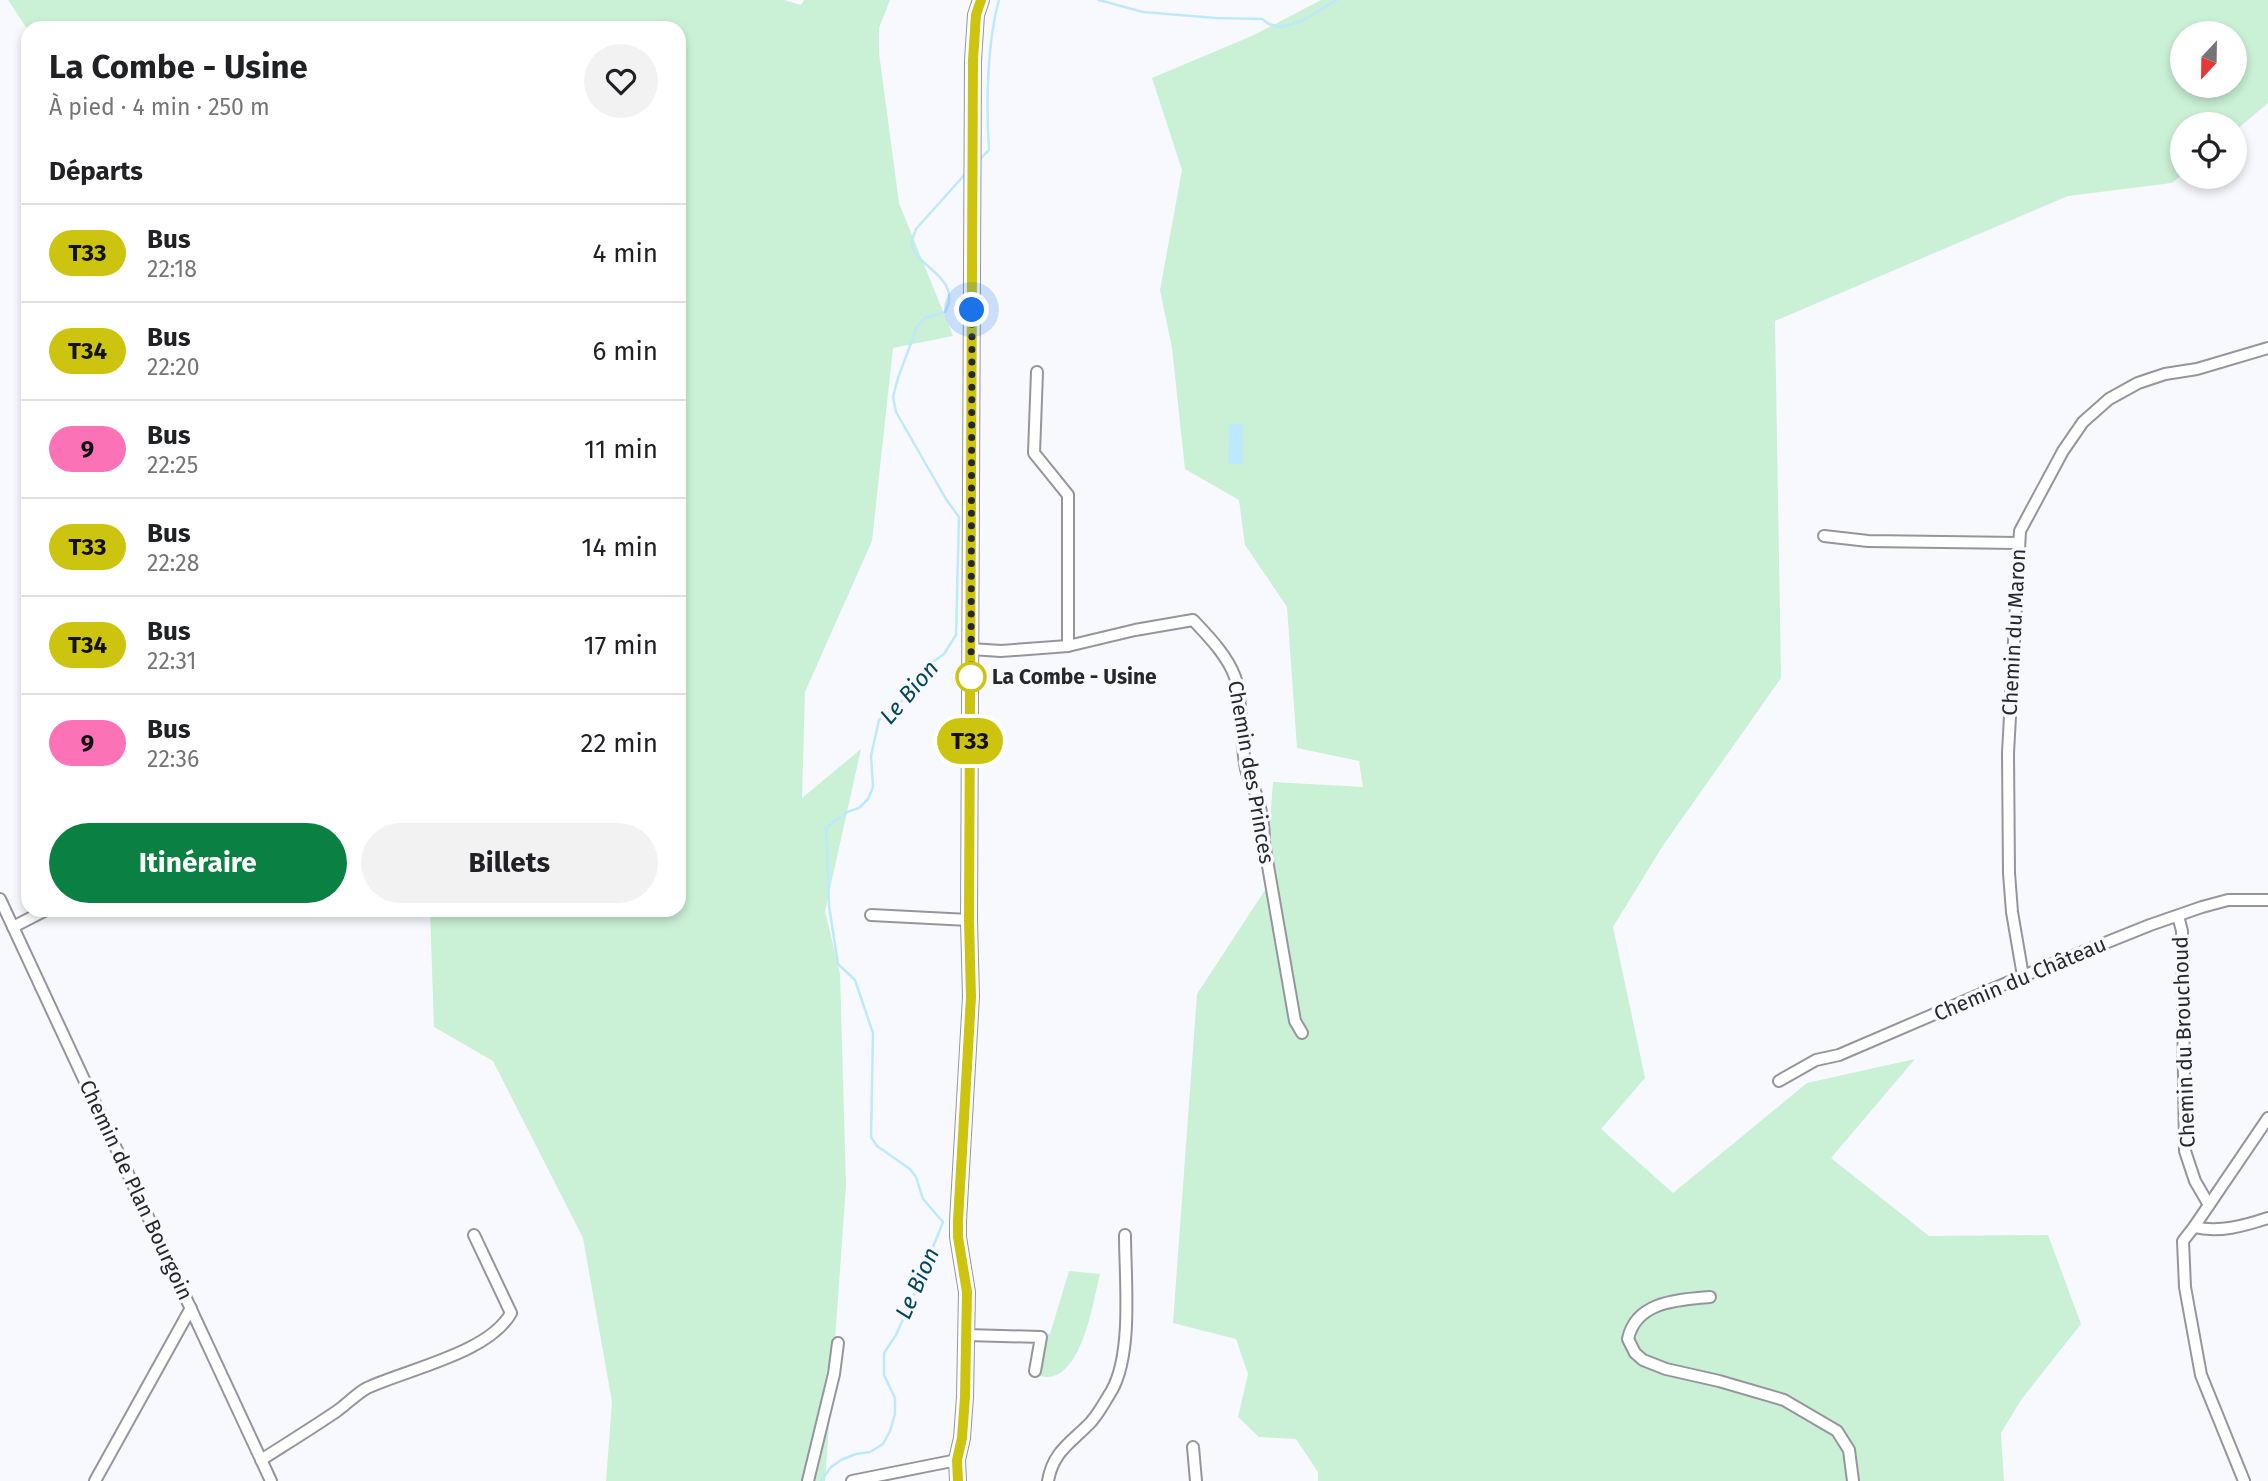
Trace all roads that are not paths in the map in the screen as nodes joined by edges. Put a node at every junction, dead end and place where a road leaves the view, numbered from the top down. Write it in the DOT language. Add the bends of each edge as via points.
graph roads {
  1 [pos="981,0"];
  2 [pos="2268,348"];
  3 [pos="1037,372"];
  4 [pos="1824,536"];
  5 [pos="2018,543"];
  6 [pos="1068,646"];
  7 [pos="971,649"];
  8 [pos="0,900"];
  9 [pos="2268,900"];
  10 [pos="871,915"];
  11 [pos="2178,916"];
  12 [pos="32,917"];
  13 [pos="969,920"];
  14 [pos="13,927"];
  15 [pos="2023,976"];
  16 [pos="1302,1033"];
  17 [pos="1779,1081"];
  18 [pos="2268,1118"];
  19 [pos="2209,1205"];
  20 [pos="2268,1218"];
  21 [pos="2194,1227"];
  22 [pos="474,1235"];
  23 [pos="1125,1235"];
  24 [pos="1710,1297"];
  25 [pos="191,1308"];
  26 [pos="967,1335"];
  27 [pos="838,1343"];
  28 [pos="1035,1370"];
  29 [pos="1193,1447"];
  30 [pos="261,1460"];
  31 [pos="957,1460"];
  32 [pos="95,1481"];
  33 [pos="271,1481"];
  34 [pos="808,1481"];
  35 [pos="852,1481"];
  36 [pos="958,1481"];
  37 [pos="1048,1481"];
  38 [pos="1196,1481"];
  39 [pos="1853,1481"];
  40 [pos="2244,1481"];
  1 -- 7 [label="main road" via="973,60"];
  2 -- 5 [label="street, Chemin du Maron" via="2165,374 2109,399 2083,422 2063,452 2020,531"];
  3 -- 6 [label="street" via="1034,453 1068,495"];
  4 -- 5 [label="street"];
  5 -- 15 [label="street, Chemin du Maron" via="2008,754 2009,873"];
  6 -- 7 [label="street, Chemin des Princes"];
  6 -- 16 [label="street, Chemin des Princes" via="1193,620 1228,661 1236,679 1247,773 1264,827 1295,1021"];
  7 -- 13 [label="main road"];
  8 -- 14 [label="street, Chemin de Plan Bourgoin"];
  9 -- 11 [label="street, Chemin du Château" via="2228,901"];
  10 -- 13 [label="street"];
  11 -- 15 [label="street, Chemin du Château"];
  11 -- 19 [label="street, Chemin du Brouchoud" via="2182,931 2185,1151 2194,1181"];
  12 -- 14 [label="street"];
  13 -- 26 [label="main road" via="971,997 958,1229 967,1292"];
  14 -- 25 [label="street, Chemin de Plan Bourgoin"];
  15 -- 17 [label="street, Chemin du Château" via="1839,1055 1816,1060"];
  18 -- 19 [label="street"];
  19 -- 21 [label="street"];
  20 -- 21 [label="street" via="2245,1226"];
  21 -- 40 [label="street" via="2183,1241 2185,1287 2201,1376"];
  22 -- 30 [label="street" via="511,1313 505,1325 488,1338 412,1373 365,1389"];
  23 -- 37 [label="street" via="1126,1322 1114,1387 1094,1419 1060,1451"];
  24 -- 39 [label="street" via="1677,1300 1643,1312 1628,1339 1635,1353 1666,1369 1784,1400 1827,1425 1837,1431 1849,1450"];
  25 -- 30 [label="street, Chemin de Plan Bourgoin"];
  25 -- 32 [label="street"];
  26 -- 28 [label="street" via="1041,1337"];
  26 -- 31 [label="main road"];
  27 -- 34 [label="street"];
  29 -- 38 [label="street"];
  30 -- 33 [label="street, Chemin de Plan Bourgoin"];
  31 -- 35 [label="street"];
  31 -- 36 [label="main road"];
}
